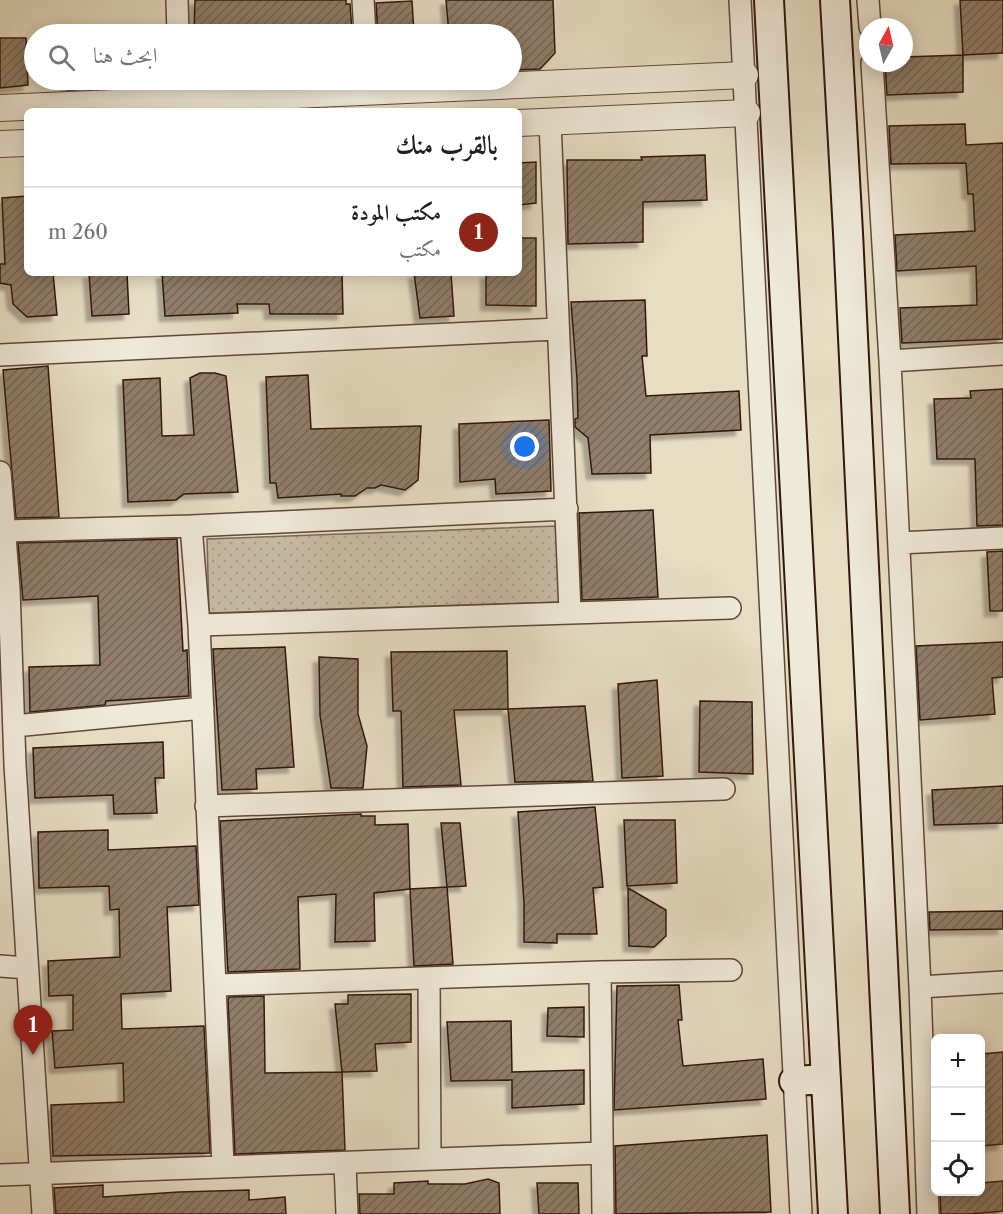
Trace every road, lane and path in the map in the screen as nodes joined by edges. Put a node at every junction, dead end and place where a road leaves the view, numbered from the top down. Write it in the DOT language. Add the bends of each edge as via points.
graph roads {
  1 [pos="177,0"];
  2 [pos="363,0"];
  3 [pos="740,0"];
  4 [pos="769,0"];
  5 [pos="835,0"];
  6 [pos="868,0"];
  7 [pos="869,18"];
  8 [pos="178,24"];
  9 [pos="364,24"];
  10 [pos="873,72"];
  11 [pos="745,75"];
  12 [pos="522,81"];
  13 [pos="171,90"];
  14 [pos="0,108"];
  15 [pos="747,113"];
  16 [pos="550,121"];
  17 [pos="522,123"];
  18 [pos="24,143"];
  19 [pos="0,144"];
  20 [pos="558,328"];
  21 [pos="1003,354"];
  22 [pos="0,355"];
  23 [pos="890,361"];
  24 [pos="0,472"];
  25 [pos="567,508"];
  26 [pos="191,526"];
  27 [pos="5,531"];
  28 [pos="1003,538"];
  29 [pos="898,543"];
  30 [pos="5,588"];
  31 [pos="730,608"];
  32 [pos="570,612"];
  33 [pos="199,625"];
  34 [pos="202,708"];
  35 [pos="14,726"];
  36 [pos="8,765"];
  37 [pos="724,789"];
  38 [pos="206,806"];
  39 [pos="0,966"];
  40 [pos="27,968"];
  41 [pos="731,970"];
  42 [pos="600,972"];
  43 [pos="429,979"];
  44 [pos="1003,982"];
  45 [pos="217,985"];
  46 [pos="920,987"];
  47 [pos="826,1079"];
  48 [pos="794,1081"];
  49 [pos="602,1153"];
  50 [pos="430,1158"];
  51 [pos="345,1164"];
  52 [pos="223,1166"];
  53 [pos="40,1174"];
  54 [pos="0,1175"];
  55 [pos="43,1214"];
  56 [pos="347,1214"];
  57 [pos="603,1214"];
  58 [pos="801,1214"];
  59 [pos="833,1214"];
  60 [pos="895,1214"];
  61 [pos="928,1214"];
  1 -- 8 [label="street"];
  2 -- 9 [label="street"];
  3 -- 11 [label="street"];
  4 -- 47 [label="main road"];
  5 -- 60 [label="main road"];
  6 -- 7 [label="street"];
  10 -- 23 [label="street"];
  11 -- 12 [label="street"];
  11 -- 15 [label="street"];
  13 -- 14 [label="street"];
  15 -- 16 [label="street"];
  15 -- 48 [label="street"];
  16 -- 17 [label="street"];
  16 -- 20 [label="street"];
  18 -- 19 [label="street"];
  20 -- 22 [label="street"];
  20 -- 25 [label="street"];
  21 -- 23 [label="street"];
  23 -- 29 [label="street"];
  24 -- 27 [label="street"];
  25 -- 26 [label="street"];
  25 -- 32 [label="street"];
  26 -- 27 [label="street"];
  26 -- 33 [label="street"];
  27 -- 30 [label="street"];
  28 -- 29 [label="street"];
  29 -- 46 [label="street"];
  30 -- 35 [label="street"];
  31 -- 32 [label="street"];
  32 -- 33 [label="street"];
  33 -- 34 [label="street"];
  34 -- 35 [label="street"];
  34 -- 38 [label="street"];
  35 -- 36 [label="street"];
  36 -- 40 [label="street"];
  37 -- 38 [label="street"];
  38 -- 45 [label="street"];
  39 -- 40 [label="street"];
  40 -- 53 [label="street"];
  41 -- 42 [label="street"];
  42 -- 43 [label="street"];
  42 -- 49 [label="street"];
  43 -- 45 [label="street"];
  43 -- 50 [label="street"];
  44 -- 46 [label="street"];
  45 -- 52 [label="street"];
  46 -- 61 [label="street"];
  47 -- 48 [label="main road"];
  47 -- 59 [label="main road"];
  48 -- 58 [label="street"];
  49 -- 50 [label="street"];
  49 -- 57 [label="street"];
  50 -- 51 [label="street"];
  51 -- 52 [label="street"];
  51 -- 56 [label="street"];
  52 -- 53 [label="street"];
  53 -- 54 [label="street"];
  53 -- 55 [label="street"];
}
